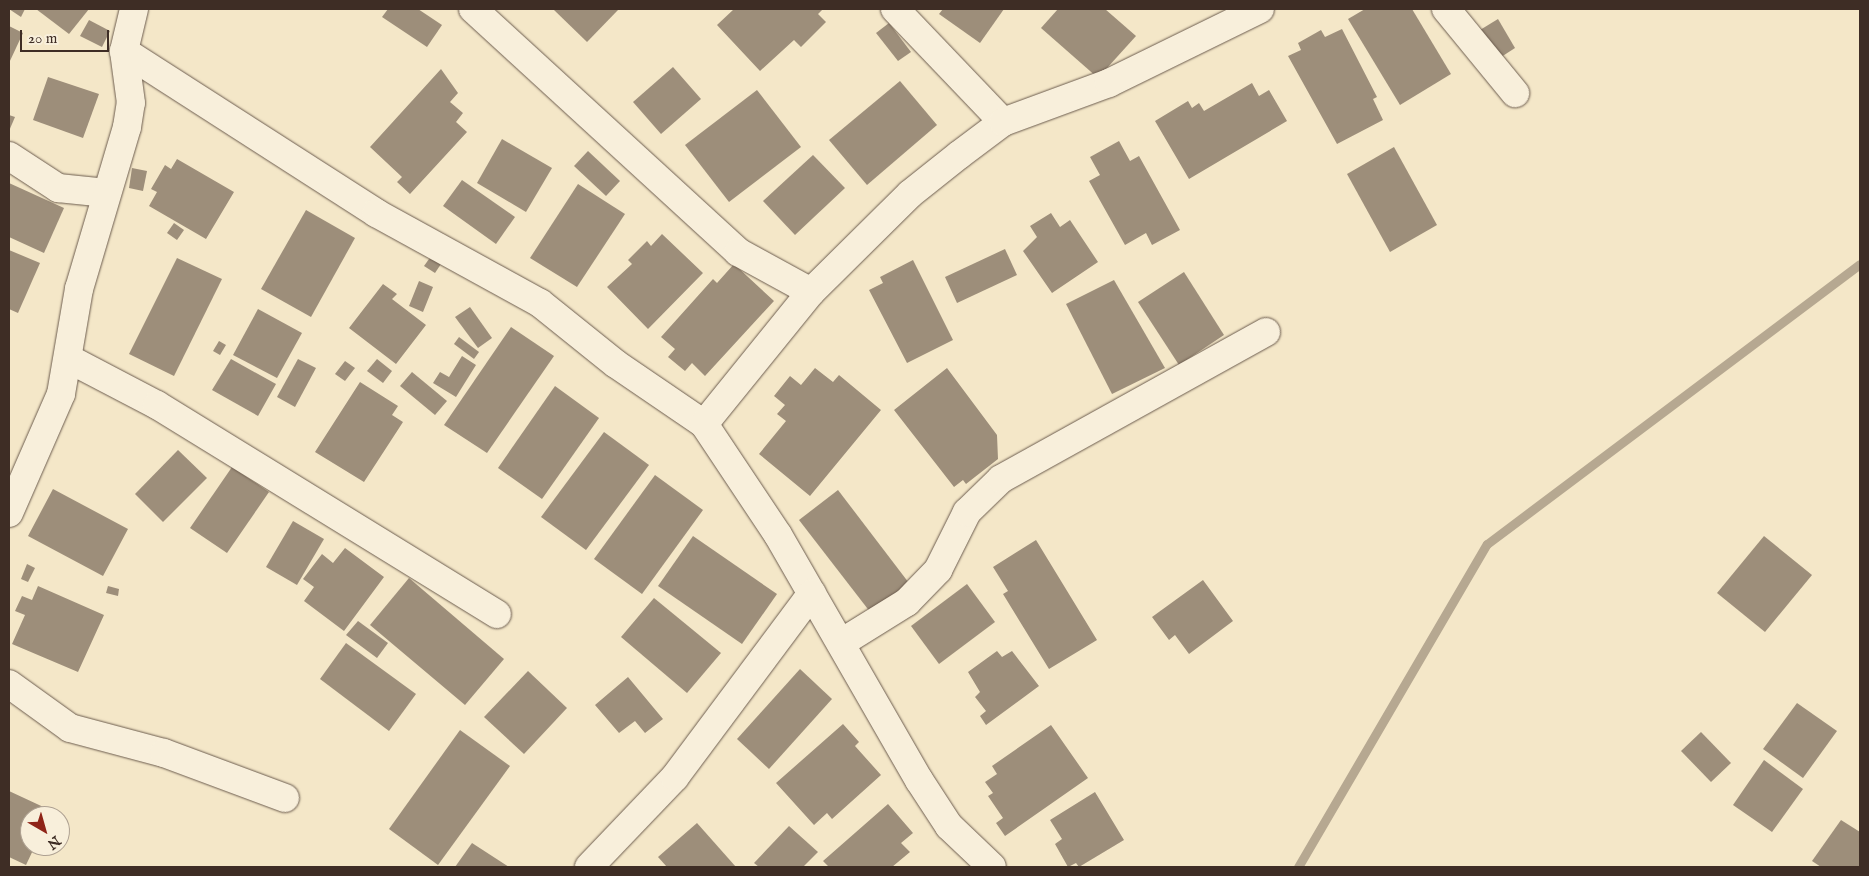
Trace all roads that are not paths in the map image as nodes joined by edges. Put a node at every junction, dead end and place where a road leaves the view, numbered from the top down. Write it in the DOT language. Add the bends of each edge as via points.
graph roads {
  1 [pos="134,9"];
  2 [pos="473,9"];
  3 [pos="895,9"];
  4 [pos="1260,9"];
  5 [pos="1446,9"];
  6 [pos="124,51"];
  7 [pos="1515,93"];
  8 [pos="1003,122"];
  9 [pos="9,156"];
  10 [pos="107,193"];
  11 [pos="811,292"];
  12 [pos="1266,332"];
  13 [pos="69,359"];
  14 [pos="704,424"];
  15 [pos="9,513"];
  16 [pos="812,593"];
  17 [pos="497,614"];
  18 [pos="841,643"];
  19 [pos="9,684"];
  20 [pos="285,798"];
  21 [pos="589,867"];
  22 [pos="992,867"];
  1 -- 6 [label="street"];
  2 -- 11 [label="street" via="738,252"];
  3 -- 8 [label="street"];
  4 -- 8 [label="street" via="1109,83"];
  5 -- 7 [label="street"];
  6 -- 10 [label="street" via="132,103"];
  6 -- 14 [label="street" via="376,214 540,304 616,364"];
  8 -- 11 [label="street" via="910,194"];
  9 -- 10 [label="street" via="58,188"];
  10 -- 13 [label="street" via="79,289"];
  11 -- 14 [label="street"];
  12 -- 18 [label="street" via="1001,479 967,512 938,570 907,602"];
  13 -- 15 [label="street" via="61,394"];
  13 -- 17 [label="street" via="158,405"];
  14 -- 16 [label="street"];
  16 -- 18 [label="street"];
  16 -- 21 [label="street" via="675,777"];
  18 -- 22 [label="street" via="949,826"];
  19 -- 20 [label="street" via="70,728 164,753"];
}
